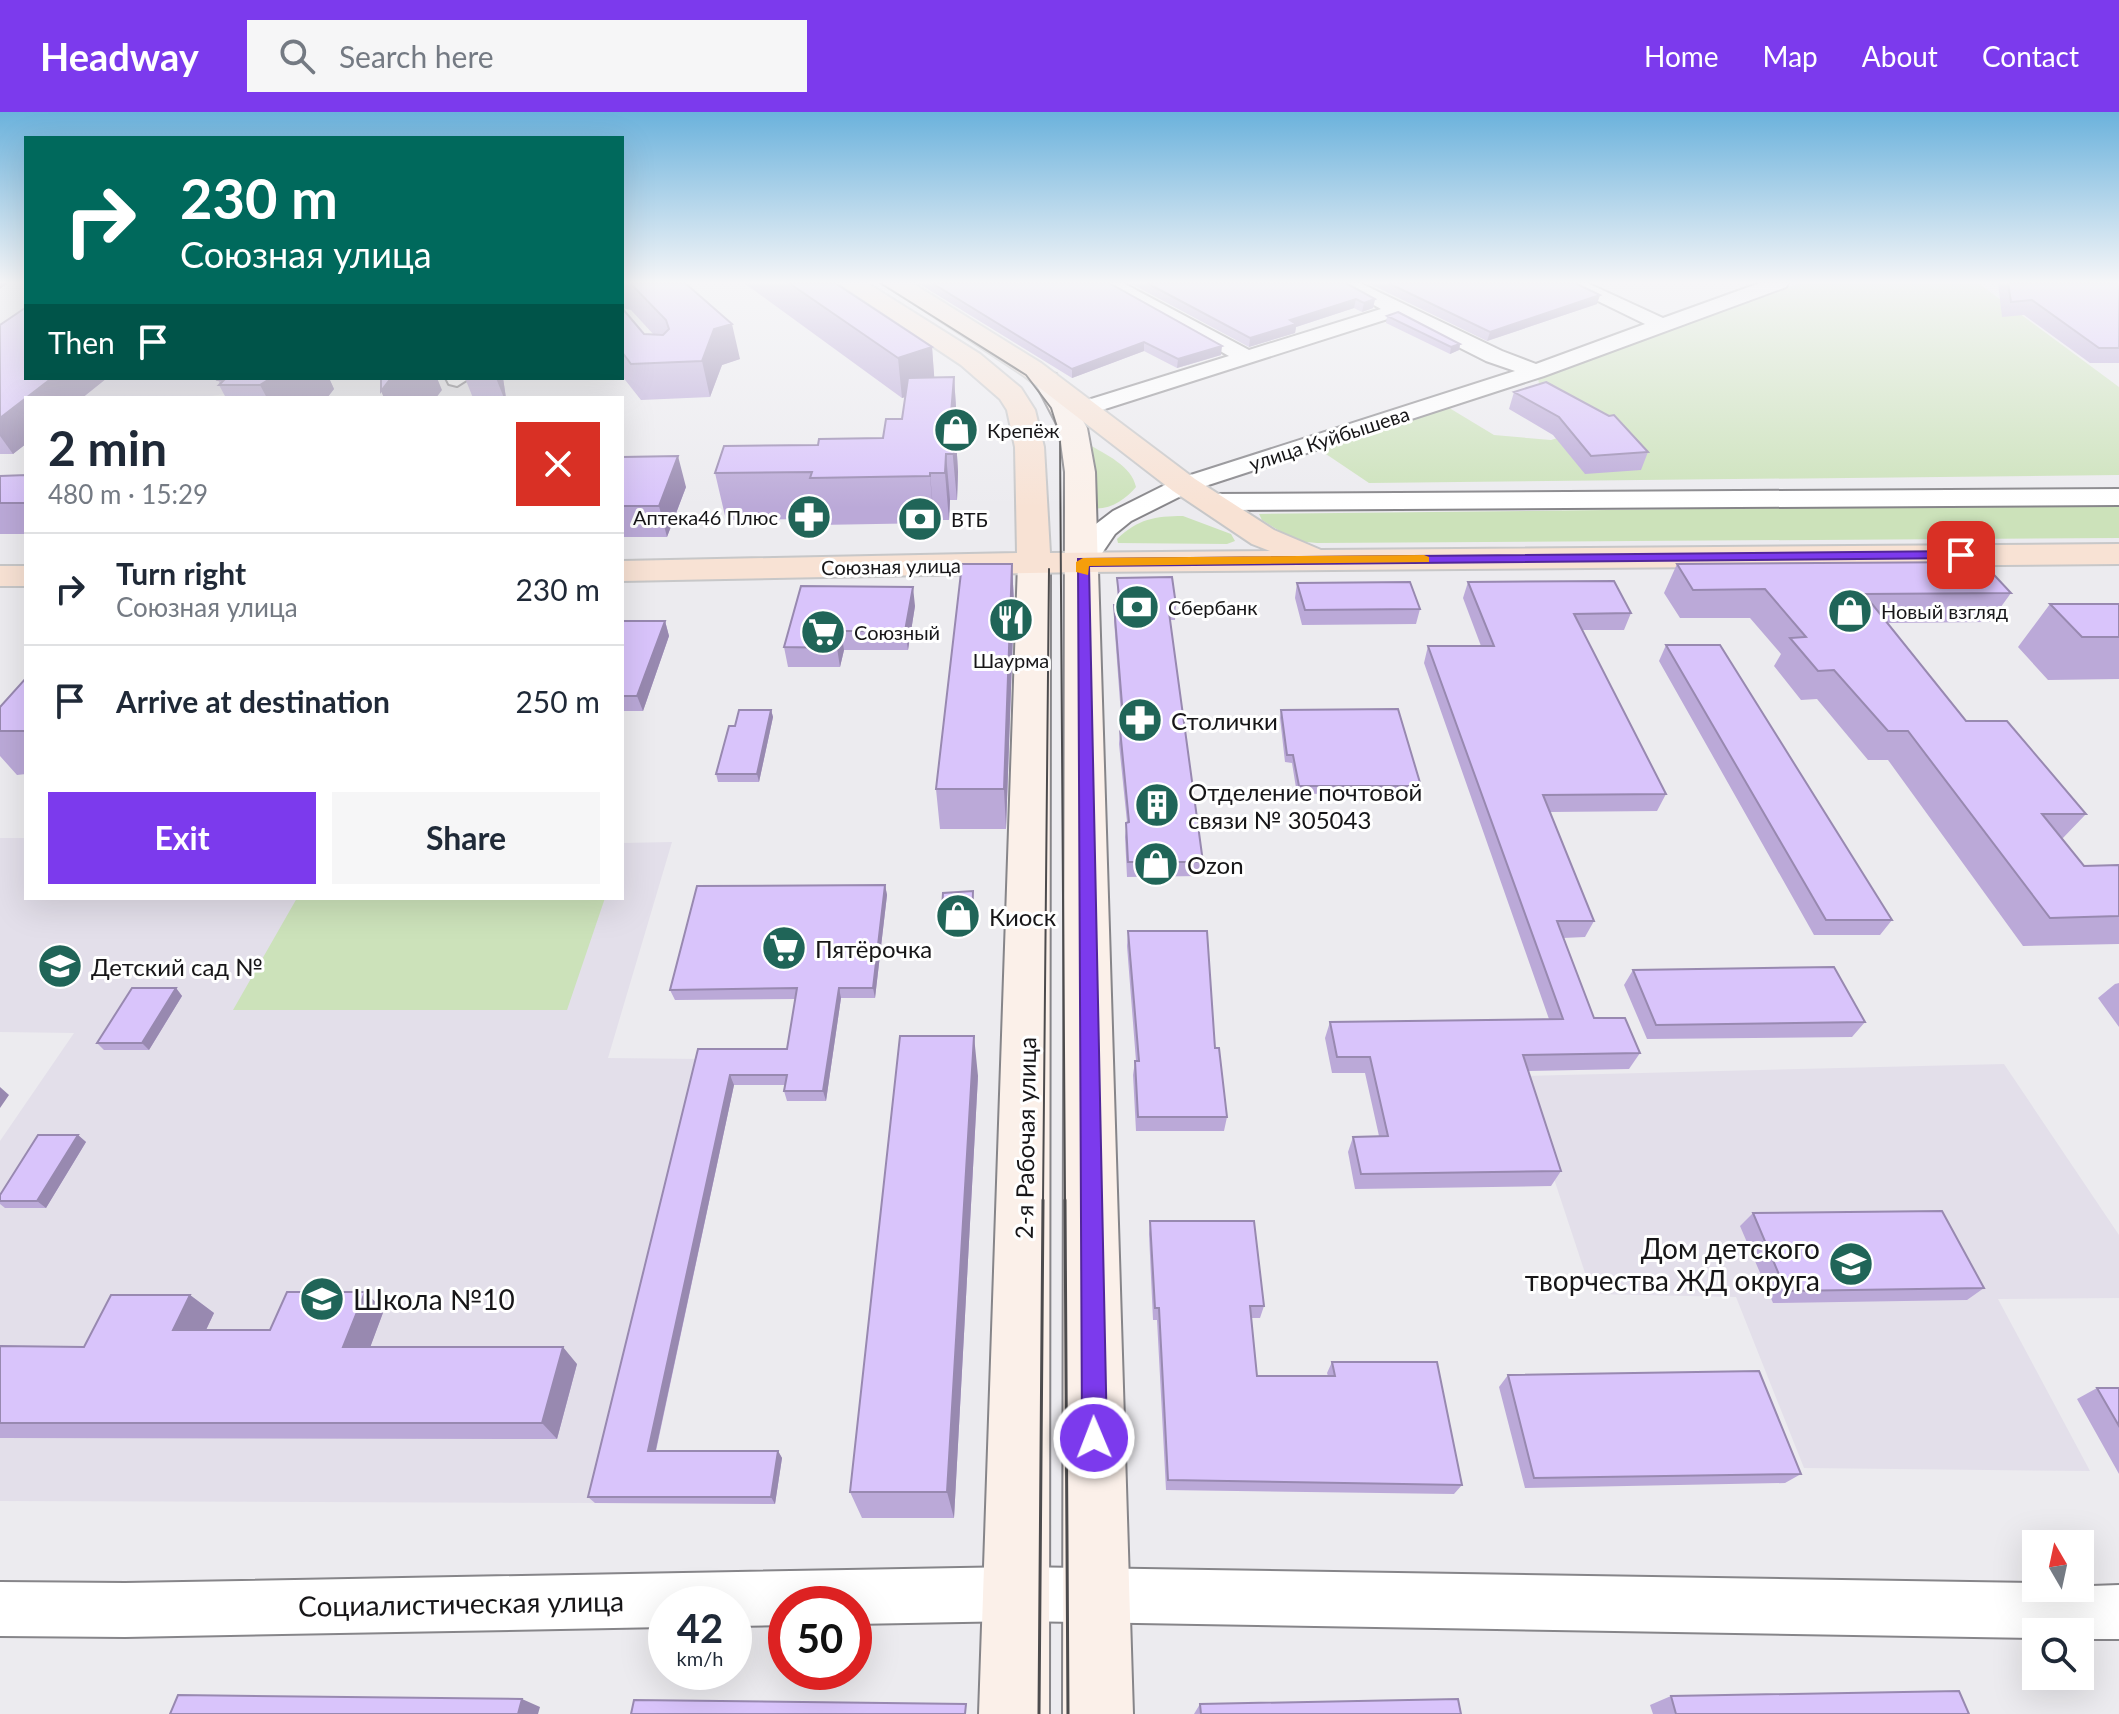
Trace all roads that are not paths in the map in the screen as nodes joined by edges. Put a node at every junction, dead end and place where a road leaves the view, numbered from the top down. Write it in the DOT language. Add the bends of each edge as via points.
graph roads {
  1 [pos="967,358"];
  2 [pos="1012,358"];
  3 [pos="1245,358"];
  4 [pos="1499,358"];
  5 [pos="1573,358"];
  6 [pos="1536,371"];
  7 [pos="1047,380"];
  8 [pos="1083,409"];
  9 [pos="1184,485"];
  10 [pos="2119,497"];
  11 [pos="1210,502"];
  12 [pos="1049,548"];
  13 [pos="2119,554"];
  14 [pos="1337,560"];
  15 [pos="789,568"];
  16 [pos="624,571"];
  17 [pos="0,576"];
  18 [pos="24,576"];
  19 [pos="1017,1594"];
  20 [pos="1096,1595"];
  21 [pos="0,1609"];
  22 [pos="2119,1612"];
  23 [pos="1014,1714"];
  24 [pos="1098,1714"];
  1 -- 12 [label="main road" via="1011,391 1027,430"];
  2 -- 7 [label="main road"];
  3 -- 8 [label="street"];
  4 -- 6 [label="street"];
  5 -- 6 [label="street, улица Куйбышева"];
  6 -- 9 [label="street, улица Куйбышева"];
  7 -- 8 [label="main road"];
  7 -- 12 [label="main road" via="1073,428 1077,451"];
  8 -- 9 [label="main road"];
  9 -- 11 [label="main road"];
  9 -- 12 [label="street, улица Куйбышева" via="1105,529"];
  10 -- 11 [label="street"];
  11 -- 14 [label="main road" via="1284,547"];
  12 -- 14 [label="main road, Союзная улица"];
  12 -- 15 [label="main road, Союзная улица"];
  12 -- 15 [label="main road" via="973,546"];
  12 -- 19 [label="main road, 2-я Рабочая улица"];
  12 -- 20 [label="main road"];
  13 -- 14 [label="main road, Союзная улица"];
  15 -- 16 [label="main road, Союзная улица"];
  17 -- 18 [label="main road"];
  19 -- 20 [label="street, Социалистическая улица"];
  19 -- 21 [label="street, Социалистическая улица"];
  19 -- 23 [label="main road, 2-я Рабочая улица"];
  20 -- 22 [label="street, Социалистическая улица"];
  20 -- 24 [label="main road"];
}
